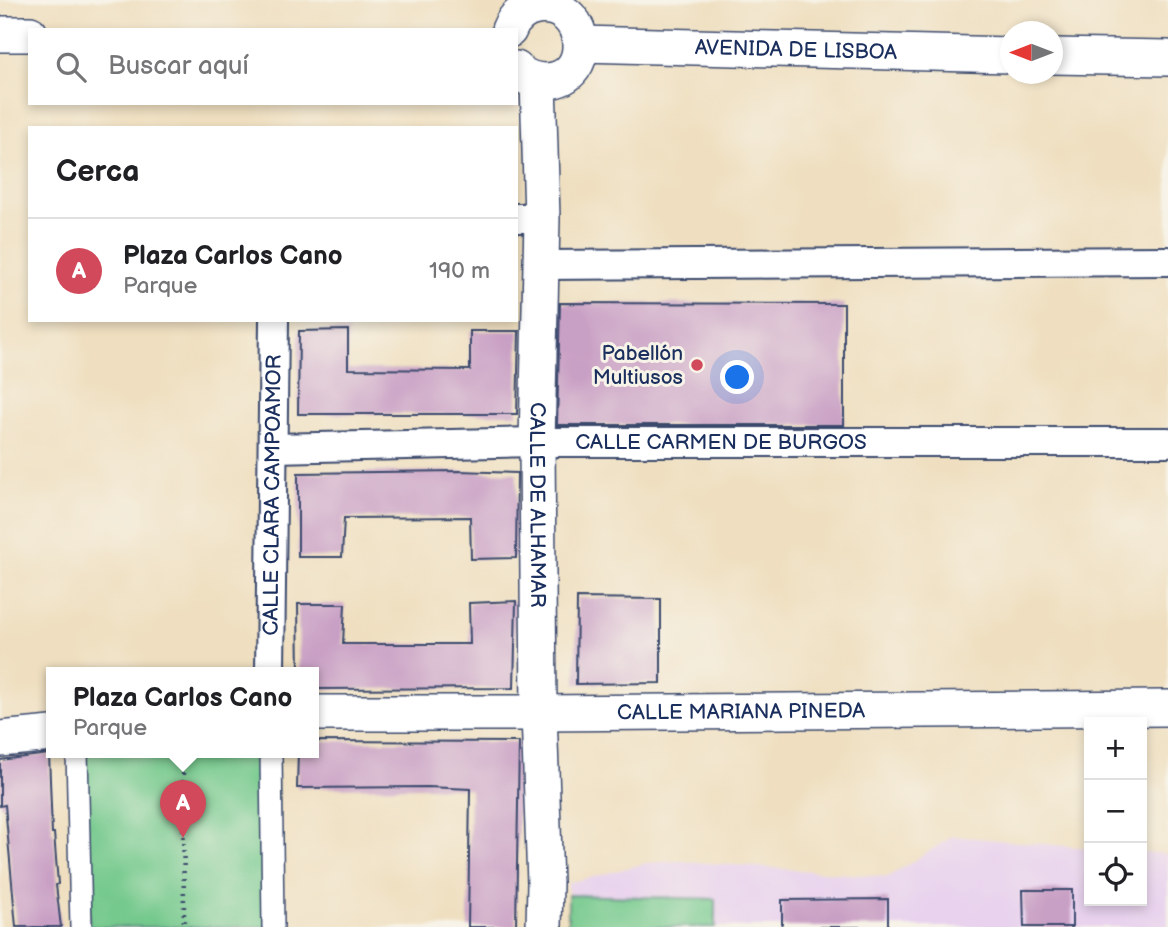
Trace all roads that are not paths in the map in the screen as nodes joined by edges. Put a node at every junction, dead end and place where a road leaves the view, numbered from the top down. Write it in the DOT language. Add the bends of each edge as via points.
graph roads {
  1 [pos="520,13"];
  2 [pos="0,33"];
  3 [pos="28,34"];
  4 [pos="581,44"];
  5 [pos="1000,55"];
  6 [pos="1063,56"];
  7 [pos="1168,58"];
  8 [pos="527,75"];
  9 [pos="529,218"];
  10 [pos="1168,261"];
  11 [pos="540,265"];
  12 [pos="274,322"];
  13 [pos="537,442"];
  14 [pos="1168,442"];
  15 [pos="273,448"];
  16 [pos="271,667"];
  17 [pos="1168,708"];
  18 [pos="319,713"];
  19 [pos="539,713"];
  20 [pos="46,734"];
  21 [pos="0,738"];
  22 [pos="77,758"];
  23 [pos="271,758"];
  24 [pos="81,927"];
  25 [pos="273,927"];
  26 [pos="544,927"];
  1 -- 4 [label="street" via="540,6 564,12 573,20"];
  2 -- 3 [label="street"];
  4 -- 5 [label="street, AVENIDA DE LISBOA"];
  4 -- 8 [label="street" via="579,57 563,76 551,81"];
  6 -- 7 [label="street"];
  8 -- 9 [label="street, CALLE DE ALHAMAR"];
  9 -- 11 [label="street, CALLE DE ALHAMAR"];
  10 -- 11 [label="street"];
  11 -- 13 [label="street, CALLE DE ALHAMAR"];
  12 -- 15 [label="street, CALLE CLARA CAMPOAMOR"];
  13 -- 14 [label="street, CALLE CARMEN DE BURGOS"];
  13 -- 15 [label="street, CALLE CARMEN DE BURGOS"];
  13 -- 19 [label="street, CALLE DE ALHAMAR"];
  15 -- 16 [label="street, CALLE CLARA CAMPOAMOR"];
  17 -- 19 [label="street, CALLE MARIANA PINEDA"];
  18 -- 19 [label="street, CALLE MARIANA PINEDA"];
  19 -- 26 [label="street, CALLE DE ALHAMAR"];
  20 -- 21 [label="street"];
  22 -- 24 [label="street"];
  23 -- 25 [label="street"];
}
